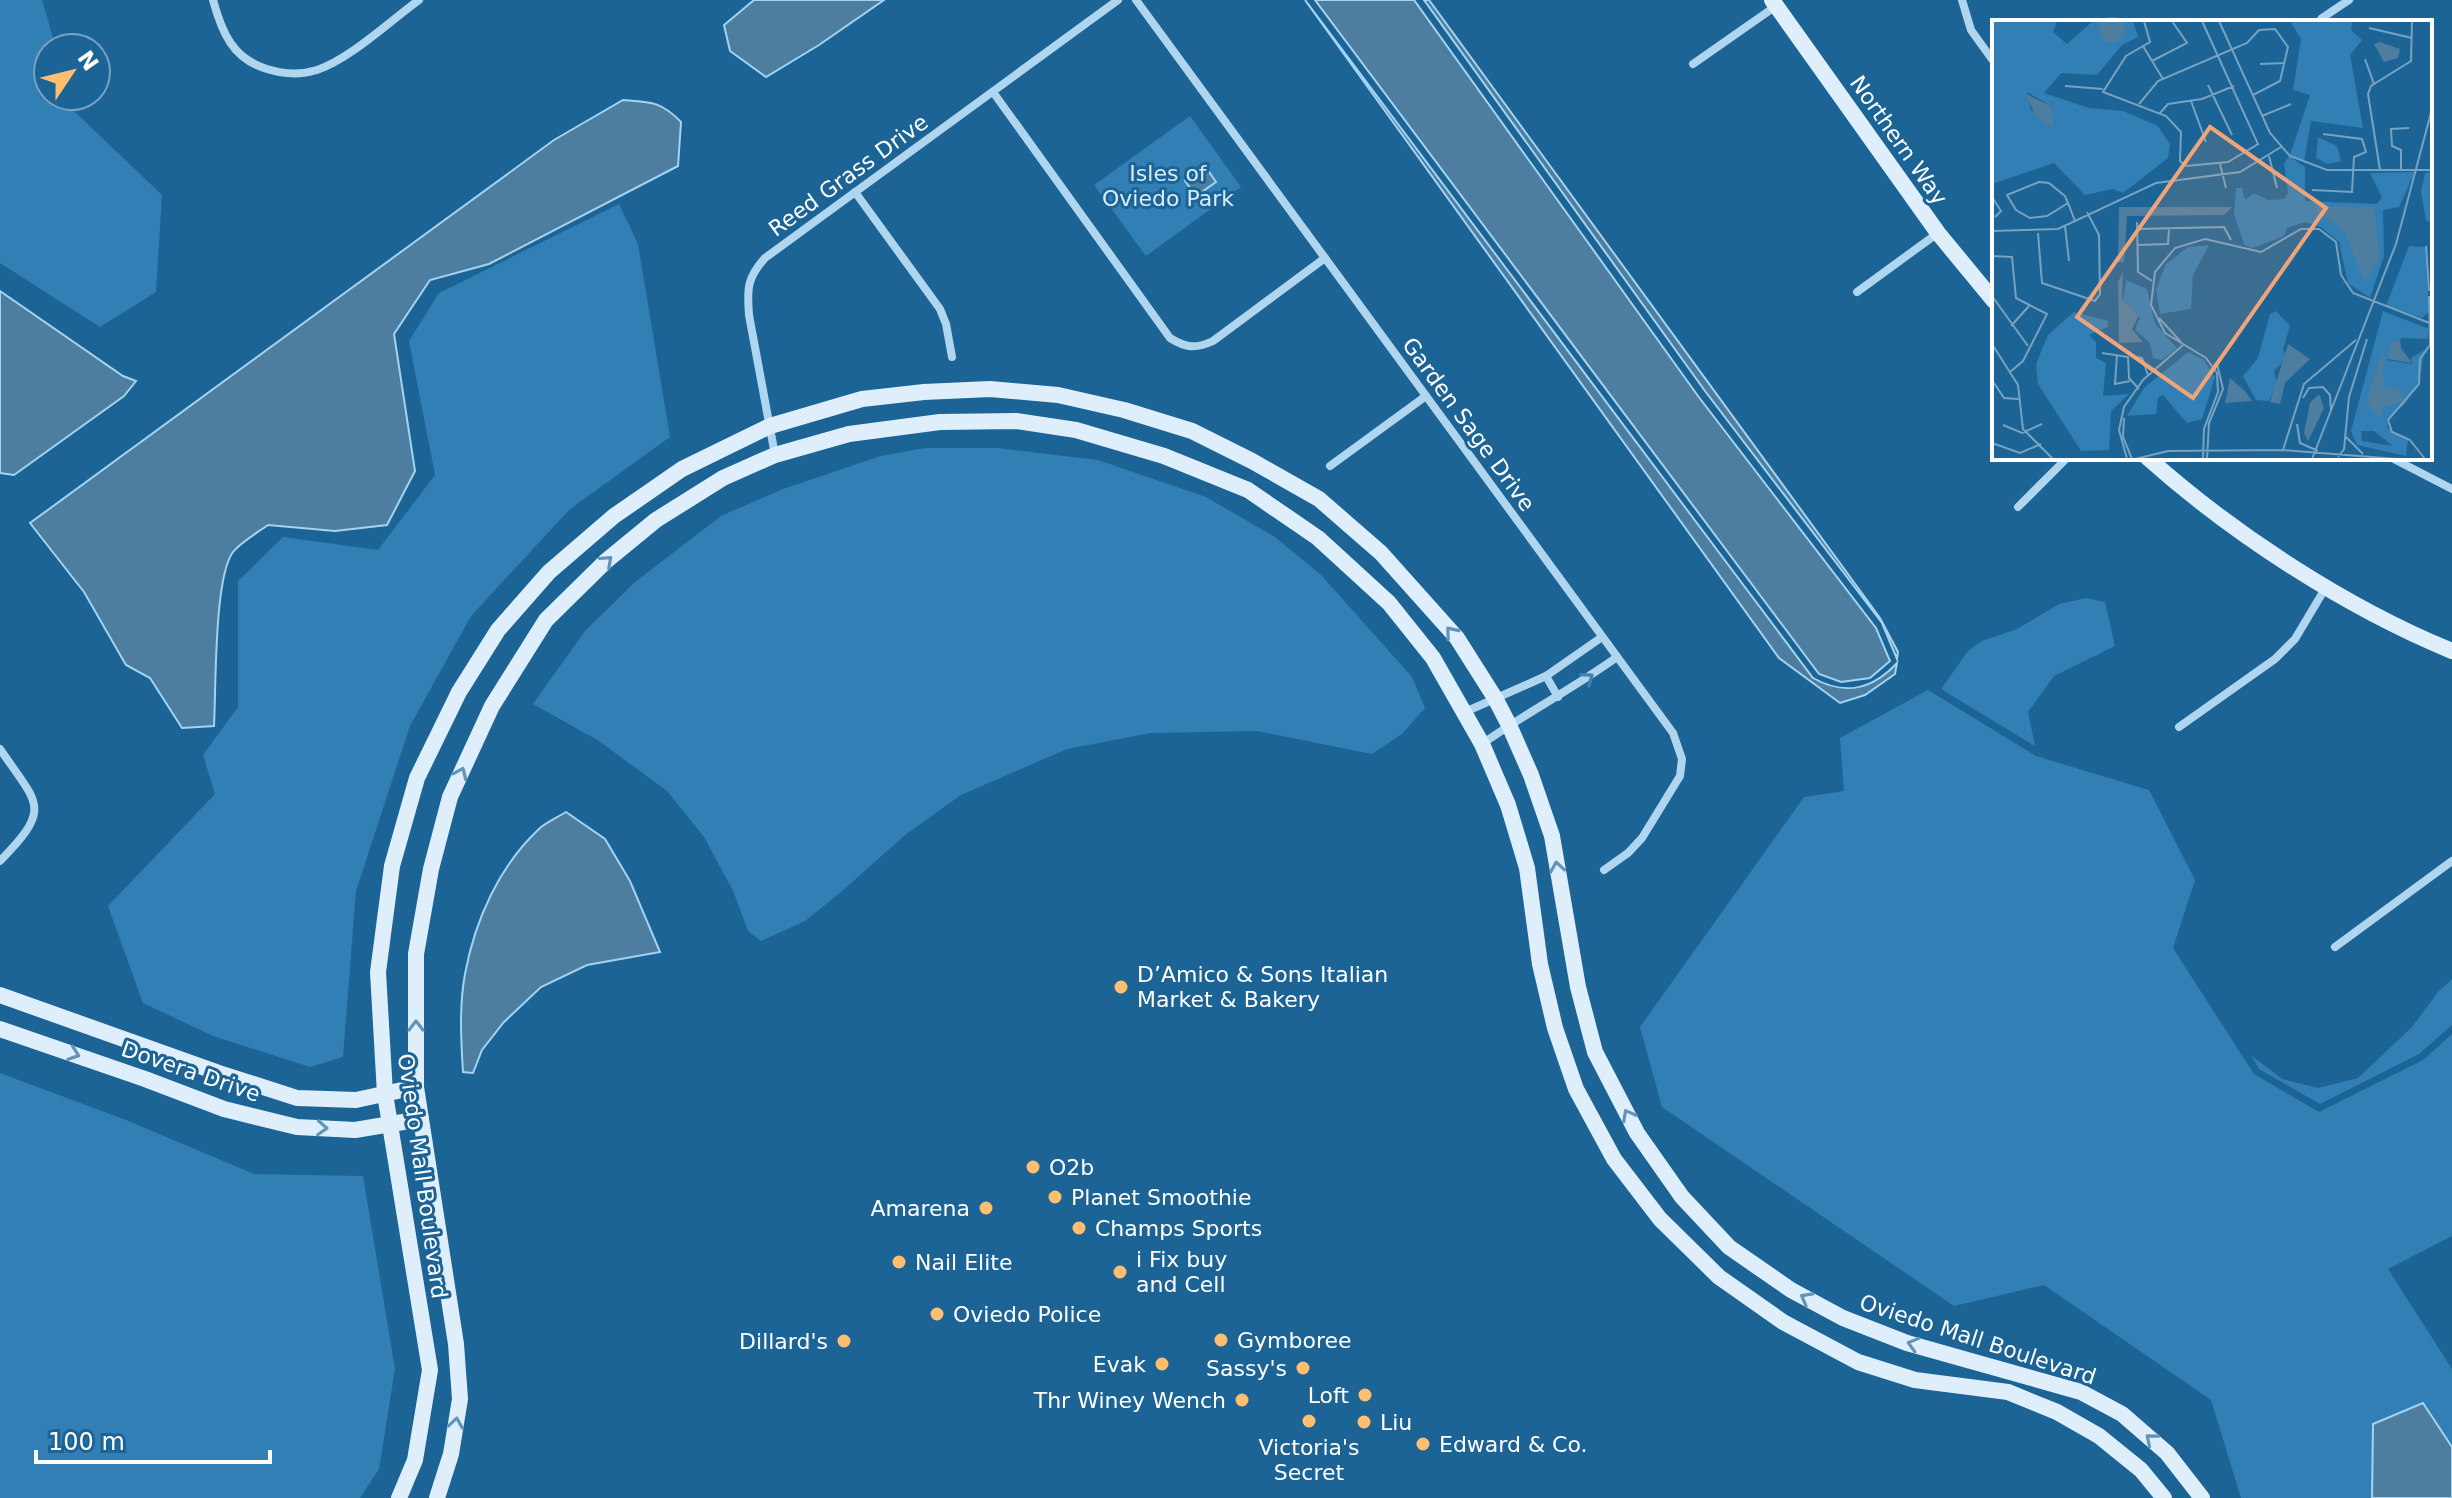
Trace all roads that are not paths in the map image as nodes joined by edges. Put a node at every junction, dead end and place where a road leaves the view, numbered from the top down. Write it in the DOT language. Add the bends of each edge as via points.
graph roads {
  1 [pos="213,0"];
  2 [pos="419,0"];
  3 [pos="1118,0"];
  4 [pos="1136,0"];
  5 [pos="1962,0"];
  6 [pos="2349,0"];
  7 [pos="1775,3"];
  8 [pos="2320,20"];
  9 [pos="1992,59"];
  10 [pos="1693,64"];
  11 [pos="993,92"];
  12 [pos="855,192"];
  13 [pos="1938,233"];
  14 [pos="1325,258"];
  15 [pos="1857,292"];
  16 [pos="1992,299"];
  17 [pos="952,357"];
  18 [pos="1426,396"];
  19 [pos="770,426"];
  20 [pos="775,455"];
  21 [pos="2065,460"];
  22 [pos="2150,460"];
  23 [pos="2396,460"];
  24 [pos="1330,466"];
  25 [pos="2452,489"];
  26 [pos="2018,507"];
  27 [pos="2327,587"];
  28 [pos="1602,637"];
  29 [pos="2452,651"];
  30 [pos="1617,657"];
  31 [pos="1546,676"];
  32 [pos="1558,697"];
  33 [pos="1495,698"];
  34 [pos="1465,712"];
  35 [pos="1509,725"];
  36 [pos="2179,727"];
  37 [pos="1482,744"];
  38 [pos="0,749"];
  39 [pos="0,861"];
  40 [pos="2452,861"];
  41 [pos="1604,870"];
  42 [pos="2335,947"];
  43 [pos="0,995"];
  44 [pos="0,1029"];
  45 [pos="416,1087"];
  46 [pos="385,1094"];
  47 [pos="421,1119"];
  48 [pos="391,1124"];
  49 [pos="399,1498"];
  50 [pos="437,1498"];
  51 [pos="2164,1498"];
  52 [pos="2202,1498"];
  1 -- 2 [label="street" via="220,26 241,57 295,74 336,61"];
  3 -- 11 [label="street, Reed Grass Drive"];
  4 -- 14 [label="street, Garden Sage Drive"];
  5 -- 9 [label="street" via="1971,30"];
  6 -- 8 [label="street"];
  7 -- 10 [label="street"];
  7 -- 13 [label="street, Northern Way"];
  11 -- 12 [label="street, Reed Grass Drive"];
  11 -- 14 [label="street" via="1170,338 1183,346 1213,341"];
  12 -- 17 [label="street" via="940,309"];
  12 -- 19 [label="street, Reed Grass Drive" via="752,273 749,315"];
  13 -- 15 [label="street"];
  13 -- 16 [label="street, Northern Way"];
  14 -- 18 [label="street, Garden Sage Drive"];
  18 -- 24 [label="street"];
  18 -- 28 [label="street, Garden Sage Drive"];
  19 -- 20 [label="street, Reed Grass Drive"];
  33 -- 19 [label="street, Oviedo Mall Boulevard, one-way" via="1457,638 1381,553 1319,499 1192,431 1058,395 990,389 862,399"];
  19 -- 46 [label="street, Oviedo Mall Boulevard" via="682,469 603,525 549,572 498,630 459,692 417,778 392,866 378,972"];
  20 -- 34 [label="street, Oviedo Mall Boulevard" via="849,434 940,422 1016,421 1076,430 1164,456 1248,490 1318,538 1389,603 1433,658"];
  45 -- 20 [label="street, Oviedo Mall Boulevard, one-way" via="416,954 431,869 450,797 492,706 546,620 606,561 656,520"];
  21 -- 26 [label="street"];
  22 -- 27 [label="street" via="2243,534"];
  23 -- 25 [label="street"];
  27 -- 29 [label="street"];
  27 -- 36 [label="street" via="2295,639 2275,659"];
  28 -- 30 [label="street, Garden Sage Drive"];
  28 -- 31 [label="street"];
  32 -- 30 [label="street, one-way"];
  30 -- 41 [label="street, Garden Sage Drive" via="1673,733 1682,759 1680,776 1642,838"];
  31 -- 32 [label="street"];
  31 -- 33 [label="street"];
  32 -- 35 [label="street"];
  33 -- 34 [label="street"];
  33 -- 35 [label="street, Oviedo Mall Boulevard"];
  34 -- 37 [label="street, Oviedo Mall Boulevard"];
  35 -- 37 [label="street"];
  52 -- 35 [label="street, Oviedo Mall Boulevard, one-way" via="2167,1453 2122,1414 2081,1392 1907,1343 1843,1318 1729,1247 1682,1197 1637,1133 1595,1052 1552,836"];
  37 -- 51 [label="street, Oviedo Mall Boulevard" via="1527,868 1540,964 1576,1089 1614,1159 1660,1219 1719,1277 1783,1322 1858,1362 1915,1380 2008,1392 2057,1412 2099,1436 2141,1470"];
  38 -- 39 [label="street" via="36,804 24,836"];
  40 -- 42 [label="street"];
  43 -- 46 [label="street, Dovera Drive" via="297,1098 356,1100"];
  44 -- 48 [label="street, Dovera Drive, one-way" via="224,1109 297,1127 355,1130"];
  45 -- 46 [label="street, Dovera Drive"];
  45 -- 47 [label="street, Oviedo Mall Boulevard"];
  46 -- 48 [label="street, Oviedo Mall Boulevard"];
  47 -- 48 [label="street, Dovera Drive"];
  50 -- 47 [label="street, Oviedo Mall Boulevard, one-way" via="460,1399"];
  48 -- 49 [label="street, Oviedo Mall Boulevard" via="430,1370 415,1460"];
}
